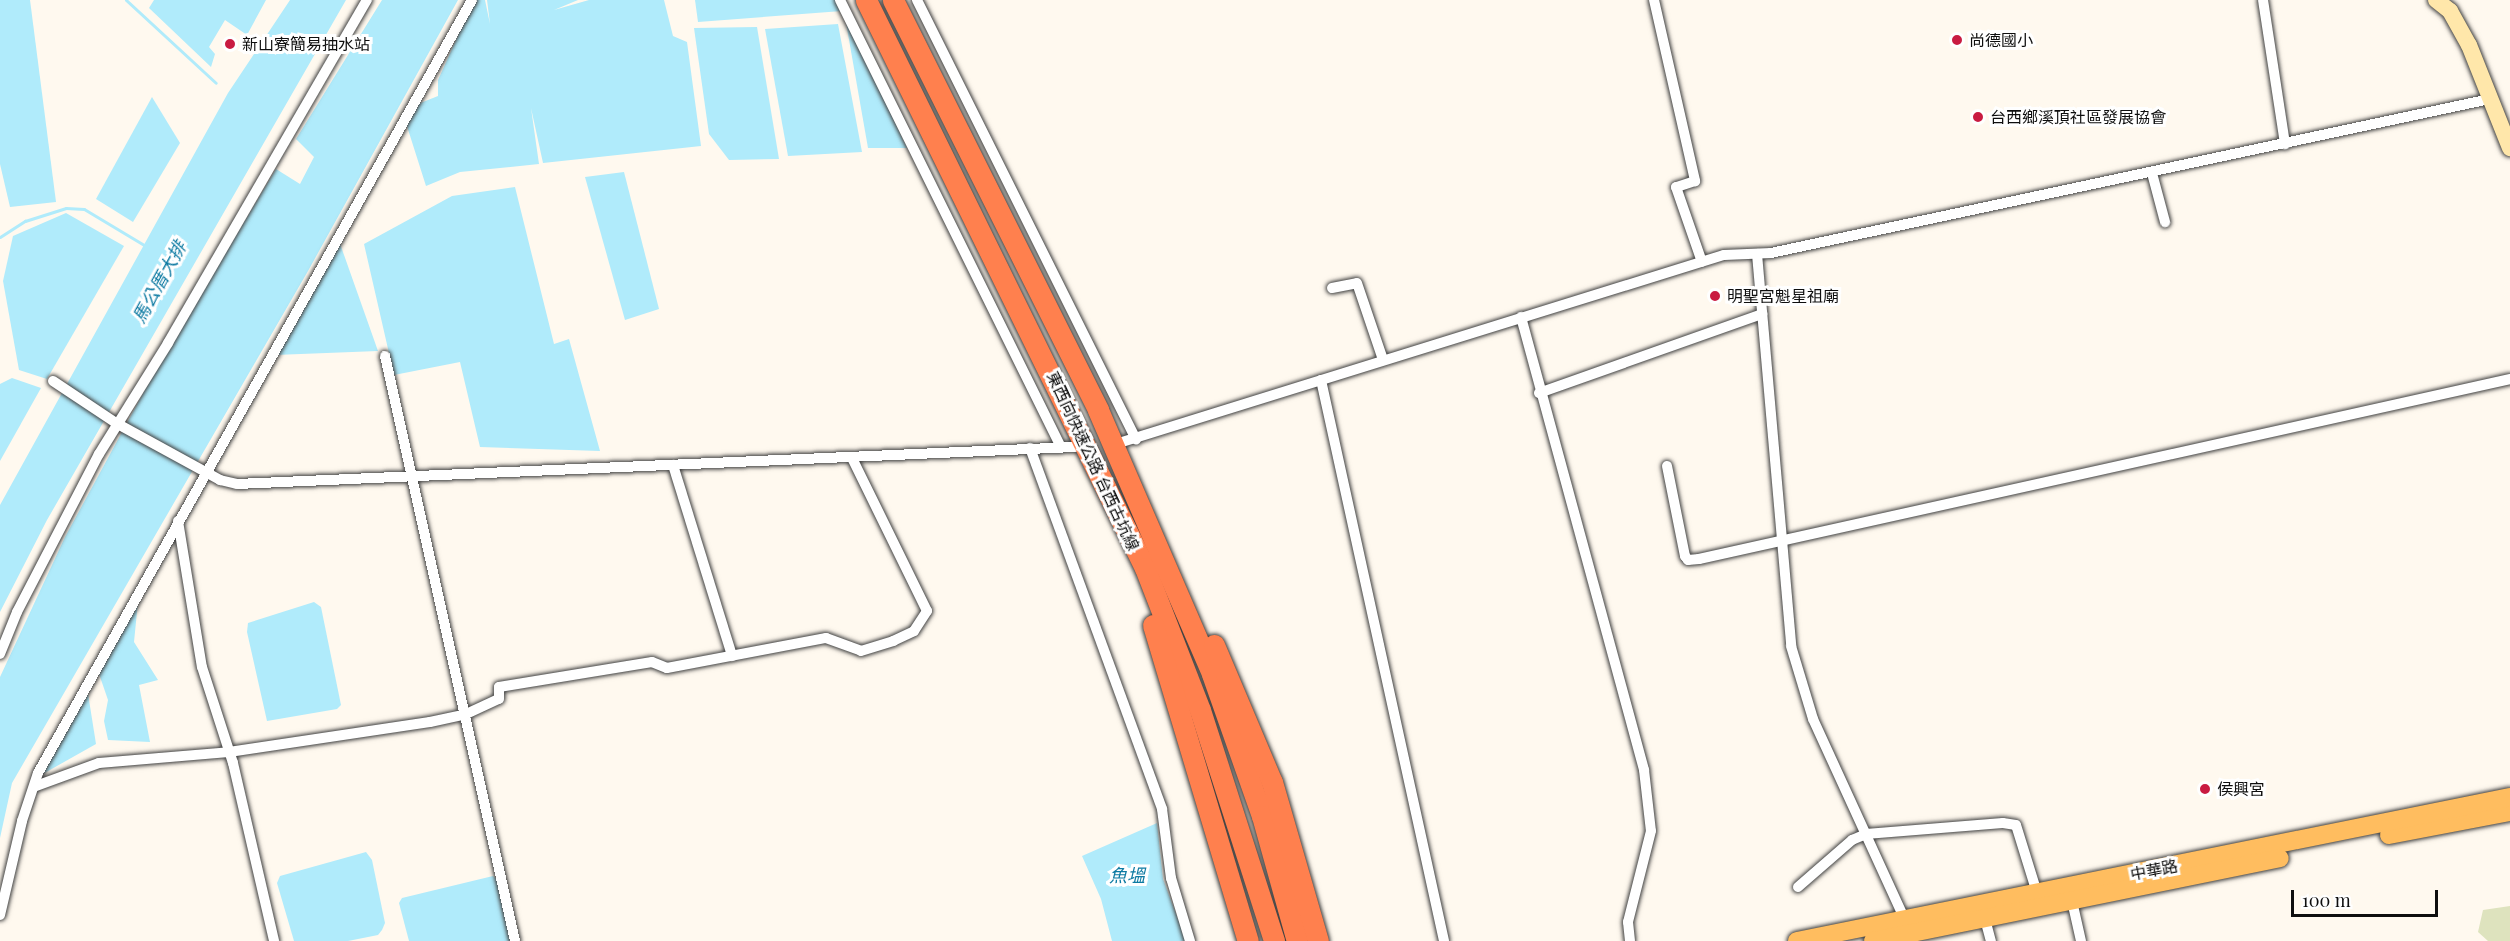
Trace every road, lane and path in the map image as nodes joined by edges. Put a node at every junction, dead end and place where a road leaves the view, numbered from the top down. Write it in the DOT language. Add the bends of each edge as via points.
graph roads {
  1 [pos="367,0"];
  2 [pos="472,0"];
  3 [pos="840,0"];
  4 [pos="866,0"];
  5 [pos="893,0"];
  6 [pos="917,0"];
  7 [pos="1654,0"];
  8 [pos="2263,0"];
  9 [pos="2436,0"];
  10 [pos="2490,99"];
  11 [pos="2284,144"];
  12 [pos="2510,148"];
  13 [pos="2152,173"];
  14 [pos="2164,222"];
  15 [pos="1757,254"];
  16 [pos="1702,262"];
  17 [pos="1332,288"];
  18 [pos="1762,314"];
  19 [pos="1521,317"];
  20 [pos="385,356"];
  21 [pos="1383,360"];
  22 [pos="2510,379"];
  23 [pos="1321,380"];
  24 [pos="53,381"];
  25 [pos="1539,393"];
  26 [pos="1098,410"];
  27 [pos="116,423"];
  28 [pos="1077,426"];
  29 [pos="1136,439"];
  30 [pos="1122,442"];
  31 [pos="1061,447"];
  32 [pos="1075,447"];
  33 [pos="1030,448"];
  34 [pos="852,458"];
  35 [pos="674,465"];
  36 [pos="1667,466"];
  37 [pos="209,473"];
  38 [pos="409,477"];
  39 [pos="178,521"];
  40 [pos="1782,541"];
  41 [pos="0,654"];
  42 [pos="732,656"];
  43 [pos="464,715"];
  44 [pos="229,752"];
  45 [pos="36,786"];
  46 [pos="2510,797"];
  47 [pos="2510,812"];
  48 [pos="1866,834"];
  49 [pos="1798,887"];
  50 [pos="2037,893"];
  51 [pos="2072,901"];
  52 [pos="0,915"];
  53 [pos="1985,919"];
  54 [pos="1908,926"];
  55 [pos="1941,934"];
  56 [pos="1274,940"];
  57 [pos="1297,940"];
  58 [pos="274,941"];
  59 [pos="515,941"];
  60 [pos="1190,941"];
  61 [pos="1248,941"];
  62 [pos="1318,941"];
  63 [pos="1444,941"];
  64 [pos="1630,941"];
  65 [pos="1797,941"];
  66 [pos="1873,941"];
  67 [pos="1990,941"];
  68 [pos="2082,941"];
  1 -- 27 [label="street" via="168,343"];
  2 -- 37 [label="street"];
  3 -- 31 [label="street"];
  4 -- 28 [label="highway, 東西向快速公路 台西古坑線"];
  5 -- 26 [label="highway, 東西向快速公路 台西古坑線"];
  6 -- 29 [label="street"];
  7 -- 16 [label="street" via="1695,181 1676,187"];
  8 -- 11 [label="street"];
  9 -- 10 [label="street" via="2450,11 2469,45"];
  10 -- 11 [label="street"];
  10 -- 12 [label="street"];
  11 -- 13 [label="street"];
  13 -- 14 [label="street"];
  13 -- 15 [label="street"];
  15 -- 16 [label="street" via="1724,255"];
  15 -- 18 [label="street"];
  16 -- 19 [label="street"];
  17 -- 21 [label="street" via="1357,283"];
  18 -- 25 [label="street"];
  18 -- 40 [label="street"];
  19 -- 21 [label="street"];
  19 -- 25 [label="street"];
  20 -- 38 [label="street"];
  21 -- 23 [label="street"];
  22 -- 40 [label="street"];
  23 -- 29 [label="street"];
  23 -- 63 [label="street"];
  24 -- 27 [label="street"];
  25 -- 64 [label="street" via="1593,573 1644,770 1651,831 1628,922"];
  26 -- 57 [label="highway, 東西向快速公路 台西古坑線" via="1212,674 1262,816"];
  26 -- 62 [label="highway" via="1229,676 1272,782"];
  27 -- 37 [label="street"];
  27 -- 41 [label="street" via="17,612"];
  28 -- 56 [label="highway, 東西向快速公路 台西古坑線" via="1144,568 1200,710"];
  28 -- 61 [label="highway" via="1144,598"];
  29 -- 30 [label="street"];
  31 -- 32 [label="street"];
  31 -- 33 [label="street"];
  33 -- 34 [label="street"];
  33 -- 60 [label="street" via="1162,809 1173,890"];
  34 -- 35 [label="street"];
  34 -- 42 [label="street" via="927,611 924,619 914,631 861,651 826,638"];
  35 -- 38 [label="street"];
  35 -- 42 [label="street"];
  36 -- 40 [label="street" via="1688,560"];
  37 -- 38 [label="street" via="237,484"];
  37 -- 39 [label="street"];
  38 -- 43 [label="street"];
  39 -- 44 [label="street" via="202,666"];
  39 -- 45 [label="street" via="38,773"];
  40 -- 48 [label="street" via="1791,646 1813,719"];
  42 -- 43 [label="street" via="667,668 652,662 499,687 499,699"];
  43 -- 44 [label="street"];
  43 -- 59 [label="street"];
  44 -- 45 [label="street" via="99,763"];
  44 -- 58 [label="street"];
  45 -- 52 [label="street" via="22,821"];
  46 -- 50 [label="main road, 中華路"];
  47 -- 51 [label="main road, 中華路"];
  48 -- 49 [label="street" via="1852,840"];
  48 -- 50 [label="street" via="2016,825"];
  48 -- 54 [label="street"];
  50 -- 54 [label="main road, 中華路"];
  51 -- 53 [label="main road, 中華路"];
  51 -- 68 [label="street"];
  53 -- 55 [label="main road, 中華路"];
  53 -- 67 [label="street"];
  54 -- 55 [label="main road, 中華路"];
  54 -- 65 [label="main road, 中華路"];
  54 -- 66 [label="main road, 中華路"];
}
